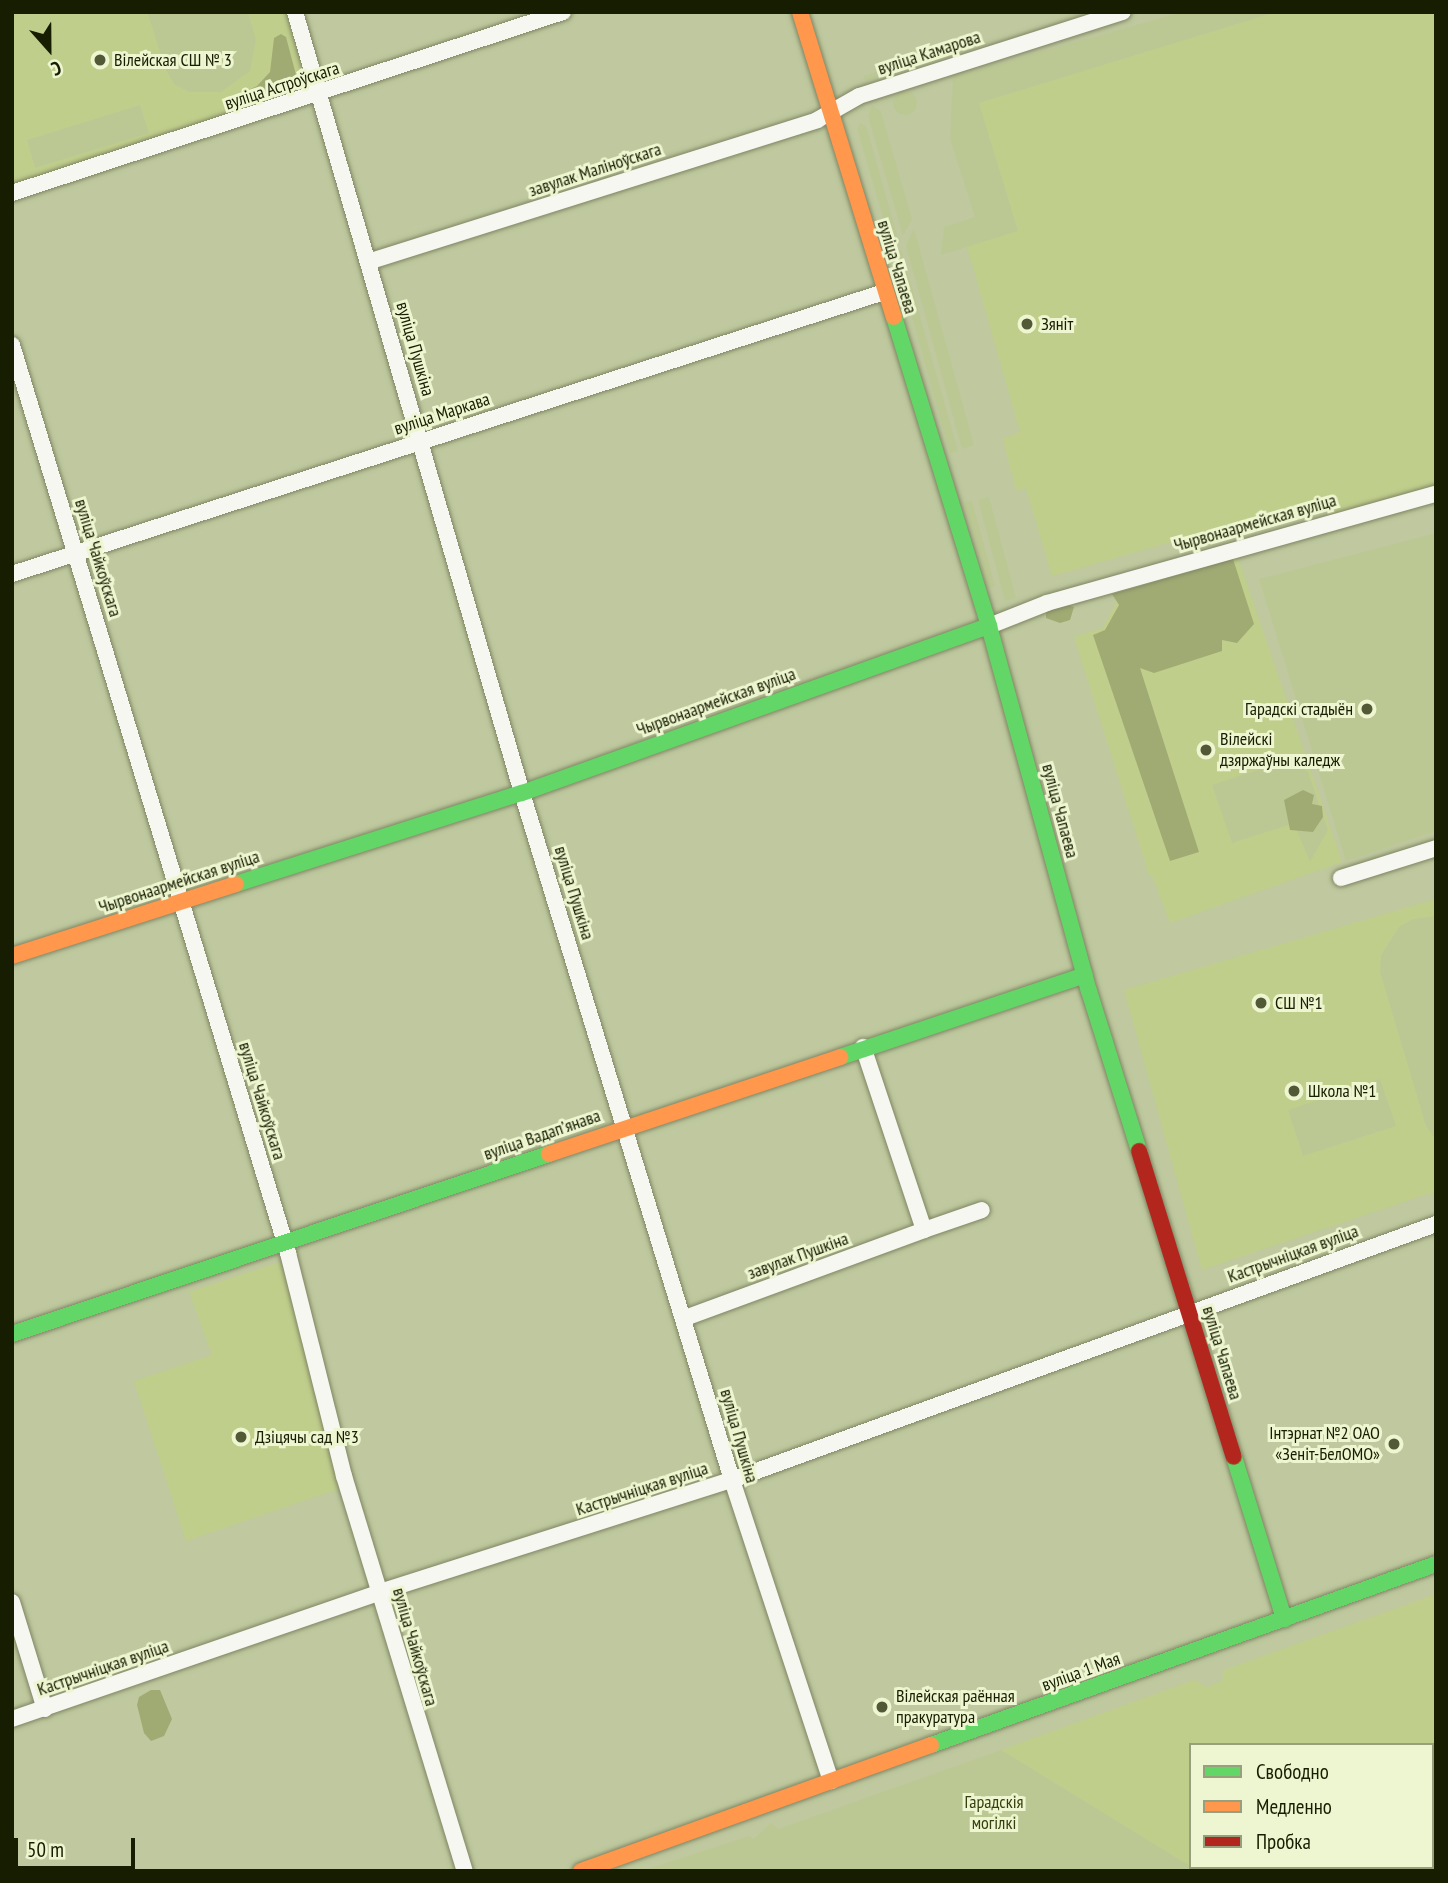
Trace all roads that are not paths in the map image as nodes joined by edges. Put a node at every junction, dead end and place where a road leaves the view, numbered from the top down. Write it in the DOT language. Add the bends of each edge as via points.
graph roads {
  1 [pos="295,12"];
  2 [pos="563,12"];
  3 [pos="800,12"];
  4 [pos="1124,12"];
  5 [pos="318,95"];
  6 [pos="829,110"];
  7 [pos="12,193"];
  8 [pos="371,261"];
  9 [pos="884,292"];
  10 [pos="12,345"];
  11 [pos="421,441"];
  12 [pos="1436,494"];
  13 [pos="76,553"];
  14 [pos="12,574"];
  15 [pos="989,626"];
  16 [pos="522,793"];
  17 [pos="1436,848"];
  18 [pos="1340,878"];
  19 [pos="182,902"];
  20 [pos="12,956"];
  21 [pos="1085,975"];
  22 [pos="863,1047"];
  23 [pos="626,1127"];
  24 [pos="982,1210"];
  25 [pos="1436,1224"];
  26 [pos="924,1230"];
  27 [pos="285,1242"];
  28 [pos="1189,1313"];
  29 [pos="685,1318"];
  30 [pos="12,1334"];
  31 [pos="732,1480"];
  32 [pos="1436,1564"];
  33 [pos="380,1592"];
  34 [pos="12,1602"];
  35 [pos="1284,1619"];
  36 [pos="45,1709"];
  37 [pos="12,1719"];
  38 [pos="831,1781"];
  39 [pos="465,1871"];
  40 [pos="581,1871"];
  1 -- 5 [label="street, вуліца Пушкіна"];
  2 -- 5 [label="street, вуліца Астроўскага"];
  3 -- 6 [label="main road, вуліца Чапаева"];
  4 -- 6 [label="street, вуліца Камарова" via="859,96"];
  5 -- 7 [label="street, вуліца Астроўскага"];
  5 -- 8 [label="street, вуліца Пушкіна"];
  6 -- 8 [label="street, завулак Маліноўскага" via="817,120"];
  6 -- 9 [label="main road, вуліца Чапаева"];
  8 -- 11 [label="street, вуліца Пушкіна"];
  9 -- 11 [label="street, вуліца Маркава"];
  9 -- 15 [label="main road, вуліца Чапаева"];
  10 -- 13 [label="street, вуліца Чайкоўскага"];
  11 -- 13 [label="street, вуліца Маркава"];
  11 -- 16 [label="street, вуліца Пушкіна"];
  12 -- 15 [label="street, Чырвонаармейская вуліца" via="1047,603"];
  13 -- 14 [label="street, вуліца Маркава"];
  13 -- 19 [label="street, вуліца Чайкоўскага"];
  15 -- 16 [label="main road, Чырвонаармейская вуліца"];
  15 -- 21 [label="main road, вуліца Чапаева"];
  16 -- 19 [label="main road, Чырвонаармейская вуліца"];
  16 -- 23 [label="street, вуліца Пушкіна"];
  17 -- 18 [label="street"];
  19 -- 20 [label="main road, Чырвонаармейская вуліца"];
  19 -- 27 [label="street, вуліца Чайкоўскага"];
  21 -- 22 [label="main road, вуліца Вадапʼянава"];
  21 -- 28 [label="main road, вуліца Чапаева"];
  22 -- 23 [label="main road, вуліца Вадапʼянава"];
  22 -- 26 [label="street"];
  23 -- 27 [label="main road, вуліца Вадапʼянава"];
  23 -- 29 [label="street, вуліца Пушкіна"];
  24 -- 26 [label="street, завулак Пушкіна"];
  25 -- 28 [label="street, Кастрычніцкая вуліца"];
  26 -- 29 [label="street, завулак Пушкіна"];
  27 -- 30 [label="main road, вуліца Вадапʼянава"];
  27 -- 33 [label="street, вуліца Чайкоўскага" via="344,1476"];
  28 -- 31 [label="street, Кастрычніцкая вуліца"];
  28 -- 35 [label="main road, вуліца Чапаева"];
  29 -- 31 [label="street, вуліца Пушкіна"];
  31 -- 33 [label="street, Кастрычніцкая вуліца"];
  31 -- 38 [label="street, вуліца Пушкіна"];
  32 -- 35 [label="main road, вуліца 1 Мая"];
  33 -- 36 [label="street, Кастрычніцкая вуліца"];
  33 -- 39 [label="street, вуліца Чайкоўскага"];
  34 -- 36 [label="street"];
  35 -- 38 [label="main road, вуліца 1 Мая"];
  36 -- 37 [label="street, Кастрычніцкая вуліца"];
  38 -- 40 [label="main road, вуліца 1 Мая"];
}
